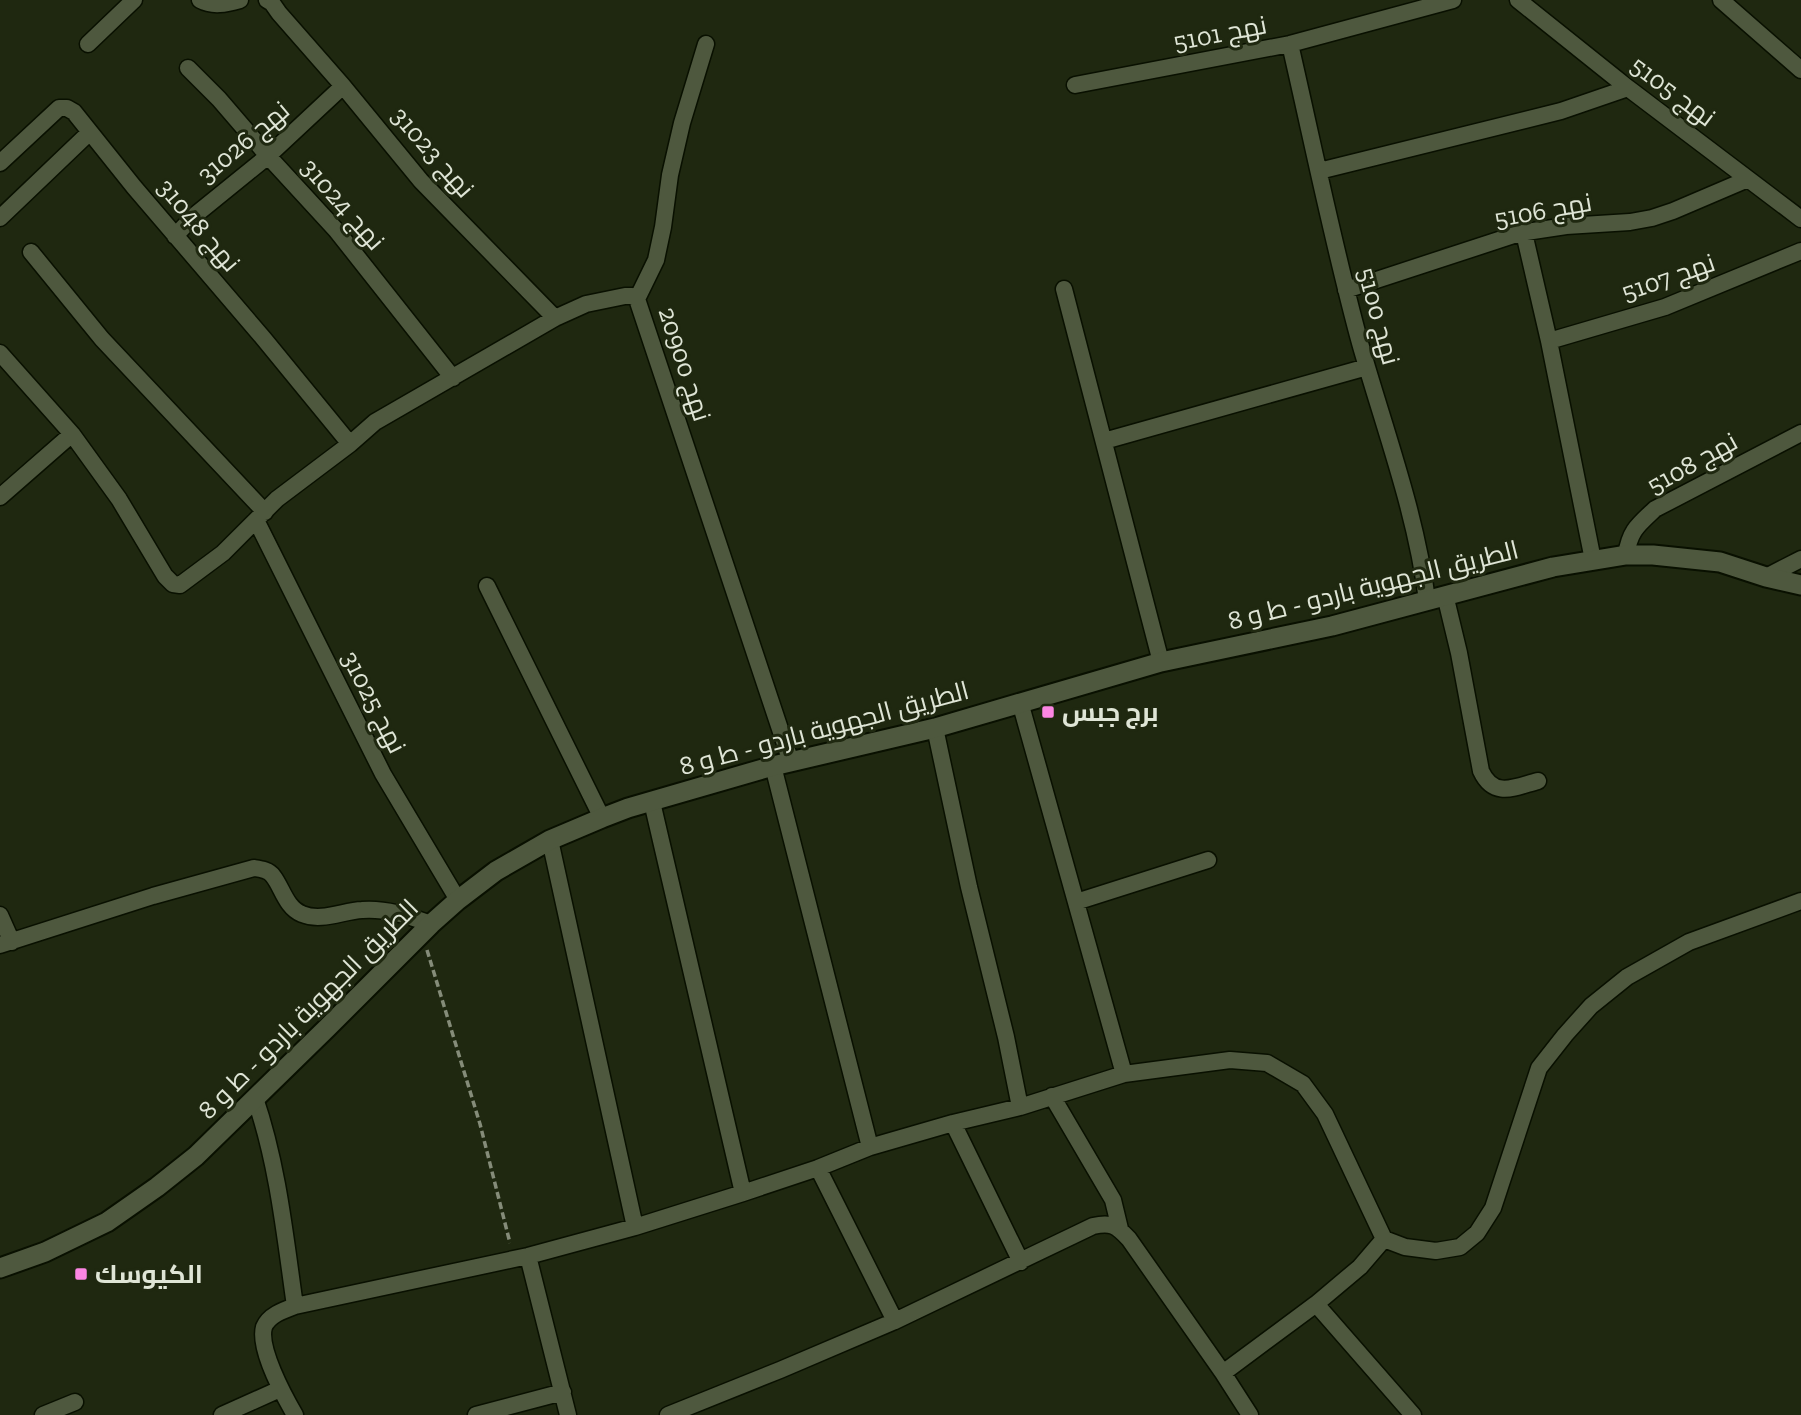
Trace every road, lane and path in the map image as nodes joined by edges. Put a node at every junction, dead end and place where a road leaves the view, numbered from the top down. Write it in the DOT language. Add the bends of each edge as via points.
graph roads {
  1 [pos="134,0"];
  2 [pos="200,0"];
  3 [pos="240,0"];
  4 [pos="267,0"];
  5 [pos="1453,0"];
  6 [pos="1518,0"];
  7 [pos="1721,0"];
  8 [pos="89,44"];
  9 [pos="706,44"];
  10 [pos="1290,44"];
  11 [pos="188,68"];
  12 [pos="1801,70"];
  13 [pos="1075,85"];
  14 [pos="344,86"];
  15 [pos="1628,88"];
  16 [pos="90,132"];
  17 [pos="268,156"];
  18 [pos="0,163"];
  19 [pos="1320,171"];
  20 [pos="1748,179"];
  21 [pos="0,218"];
  22 [pos="1801,219"];
  23 [pos="1524,233"];
  24 [pos="175,236"];
  25 [pos="1801,251"];
  26 [pos="32,252"];
  27 [pos="1064,289"];
  28 [pos="1346,290"];
  29 [pos="637,299"];
  30 [pos="555,318"];
  31 [pos="1549,341"];
  32 [pos="0,354"];
  33 [pos="1367,367"];
  34 [pos="453,378"];
  35 [pos="72,433"];
  36 [pos="1801,433"];
  37 [pos="1104,441"];
  38 [pos="350,444"];
  39 [pos="0,497"];
  40 [pos="261,516"];
  41 [pos="1626,555"];
  42 [pos="1801,559"];
  43 [pos="1593,560"];
  44 [pos="1766,577"];
  45 [pos="1801,585"];
  46 [pos="487,586"];
  47 [pos="1436,597"];
  48 [pos="1161,662"];
  49 [pos="1020,702"];
  50 [pos="935,728"];
  51 [pos="782,764"];
  52 [pos="1538,781"];
  53 [pos="652,802"];
  54 [pos="602,818"];
  55 [pos="550,840"];
  56 [pos="1208,860"];
  57 [pos="458,900"];
  58 [pos="1801,901"];
  59 [pos="1076,902"];
  60 [pos="0,915"];
  61 [pos="426,929"];
  62 [pos="6,943"];
  63 [pos="1124,1074"];
  64 [pos="1052,1096"];
  65 [pos="255,1098"];
  66 [pos="1020,1107"];
  67 [pos="953,1123"];
  68 [pos="870,1147"];
  69 [pos="818,1168"];
  70 [pos="743,1194"];
  71 [pos="635,1227"];
  72 [pos="1120,1228"];
  73 [pos="1384,1239"];
  74 [pos="521,1257"];
  75 [pos="1021,1262"];
  76 [pos="0,1268"];
  77 [pos="1316,1304"];
  78 [pos="295,1306"];
  79 [pos="895,1321"];
  80 [pos="1223,1373"];
  81 [pos="281,1389"];
  82 [pos="563,1392"];
  83 [pos="75,1402"];
  84 [pos="43,1415"];
  85 [pos="222,1415"];
  86 [pos="295,1415"];
  87 [pos="476,1415"];
  88 [pos="568,1415"];
  89 [pos="668,1415"];
  90 [pos="1251,1415"];
  91 [pos="1413,1415"];
  1 -- 8 [label="street"];
  2 -- 3 [label="street" via="227,4"];
  4 -- 14 [label="street, نهج 31023"];
  5 -- 10 [label="street, نهج 5101"];
  6 -- 15 [label="street, نهج 5105"];
  7 -- 12 [label="street"];
  9 -- 29 [label="street" via="681,123 656,260"];
  10 -- 13 [label="street, نهج 5101"];
  10 -- 19 [label="street, نهج 5100"];
  11 -- 17 [label="street, نهج 31024"];
  14 -- 17 [label="street, نهج 31026"];
  14 -- 30 [label="street, نهج 31023" via="421,181"];
  15 -- 19 [label="street" via="1561,111"];
  15 -- 20 [label="street, نهج 5105"];
  16 -- 18 [label="street, نهج 31048" via="75,112 59,108"];
  16 -- 21 [label="street"];
  16 -- 24 [label="street, نهج 31048"];
  17 -- 24 [label="street, نهج 31026"];
  17 -- 34 [label="street, نهج 31024" via="336,230"];
  19 -- 28 [label="street, نهج 5100"];
  20 -- 22 [label="street, نهج 5105"];
  20 -- 23 [label="street, نهج 5106" via="1652,218"];
  23 -- 28 [label="street, نهج 5106"];
  23 -- 31 [label="street"];
  24 -- 38 [label="street, نهج 31048"];
  25 -- 31 [label="street, نهج 5107" via="1665,307"];
  26 -- 40 [label="street, نهج 31025" via="102,339"];
  27 -- 37 [label="street"];
  28 -- 33 [label="street, نهج 5100"];
  29 -- 30 [label="street, نهج 20900" via="625,296 586,304"];
  29 -- 51 [label="street, نهج 20900"];
  30 -- 34 [label="street, نهج 20900"];
  31 -- 43 [label="street"];
  32 -- 35 [label="street"];
  33 -- 37 [label="street"];
  33 -- 47 [label="street, نهج 5100"];
  34 -- 38 [label="street, نهج 20900" via="375,422"];
  35 -- 39 [label="street"];
  35 -- 40 [label="street, نهج 20900" via="173,584 190,579"];
  36 -- 41 [label="street, نهج 5108" via="1655,509 1629,538"];
  37 -- 48 [label="street"];
  38 -- 40 [label="street, نهج 20900"];
  40 -- 57 [label="street, نهج 31025" via="336,684"];
  41 -- 43 [label="main road, الطريق الجهوية باردو - ط و 8"];
  41 -- 44 [label="main road, الطريق الجهوية باردو - ط و 8" via="1720,562"];
  42 -- 44 [label="street"];
  43 -- 47 [label="main road, الطريق الجهوية باردو - ط و 8"];
  44 -- 45 [label="main road, الطريق الجهوية باردو - ط و 8"];
  46 -- 54 [label="street"];
  47 -- 48 [label="main road, الطريق الجهوية باردو - ط و 8"];
  47 -- 52 [label="street, نهج 5100" via="1459,653 1486,781 1494,788 1506,789"];
  48 -- 49 [label="main road, الطريق الجهوية باردو - ط و 8"];
  49 -- 50 [label="main road, الطريق الجهوية باردو - ط و 8"];
  49 -- 59 [label="street"];
  50 -- 51 [label="main road, الطريق الجهوية باردو - ط و 8"];
  50 -- 66 [label="street"];
  51 -- 53 [label="main road, الطريق الجهوية باردو - ط و 8"];
  51 -- 68 [label="street, نهج 20900"];
  53 -- 54 [label="main road, الطريق الجهوية باردو - ط و 8"];
  53 -- 70 [label="street"];
  54 -- 55 [label="main road, الطريق الجهوية باردو - ط و 8"];
  55 -- 57 [label="main road, الطريق الجهوية باردو - ط و 8"];
  55 -- 71 [label="street"];
  56 -- 59 [label="street"];
  57 -- 61 [label="main road, الطريق الجهوية باردو - ط و 8"];
  58 -- 73 [label="street" via="1689,942 1627,977 1591,1006 1539,1068 1493,1208 1477,1233 1460,1247 1436,1251"];
  59 -- 63 [label="street"];
  60 -- 62 [label="street"];
  61 -- 62 [label="street" via="396,913 363,909 318,917 301,914 290,905 273,874 254,868"];
  61 -- 65 [label="main road, الطريق الجهوية باردو - ط و 8"];
  61 -- 74 [label="path"];
  63 -- 64 [label="street"];
  63 -- 73 [label="street" via="1230,1060 1267,1063 1303,1084 1325,1114"];
  64 -- 66 [label="street"];
  64 -- 72 [label="street" via="1113,1200"];
  65 -- 76 [label="main road, الطريق الجهوية باردو - ط و 8" via="196,1156 107,1222"];
  65 -- 78 [label="street" via="276,1180"];
  66 -- 67 [label="street"];
  67 -- 68 [label="street"];
  67 -- 75 [label="street"];
  68 -- 69 [label="street"];
  69 -- 70 [label="street"];
  69 -- 79 [label="street"];
  70 -- 71 [label="street"];
  71 -- 74 [label="street"];
  72 -- 75 [label="street" via="1107,1223 1093,1226"];
  72 -- 80 [label="street"];
  73 -- 77 [label="street" via="1360,1267"];
  74 -- 78 [label="street"];
  74 -- 82 [label="street"];
  75 -- 79 [label="street"];
  77 -- 80 [label="street"];
  77 -- 91 [label="street"];
  78 -- 81 [label="street" via="273,1315 264,1327 264,1342"];
  79 -- 89 [label="street"];
  80 -- 90 [label="street"];
  81 -- 85 [label="street"];
  81 -- 86 [label="street"];
  82 -- 87 [label="street"];
  82 -- 88 [label="street"];
  83 -- 84 [label="street"];
}
